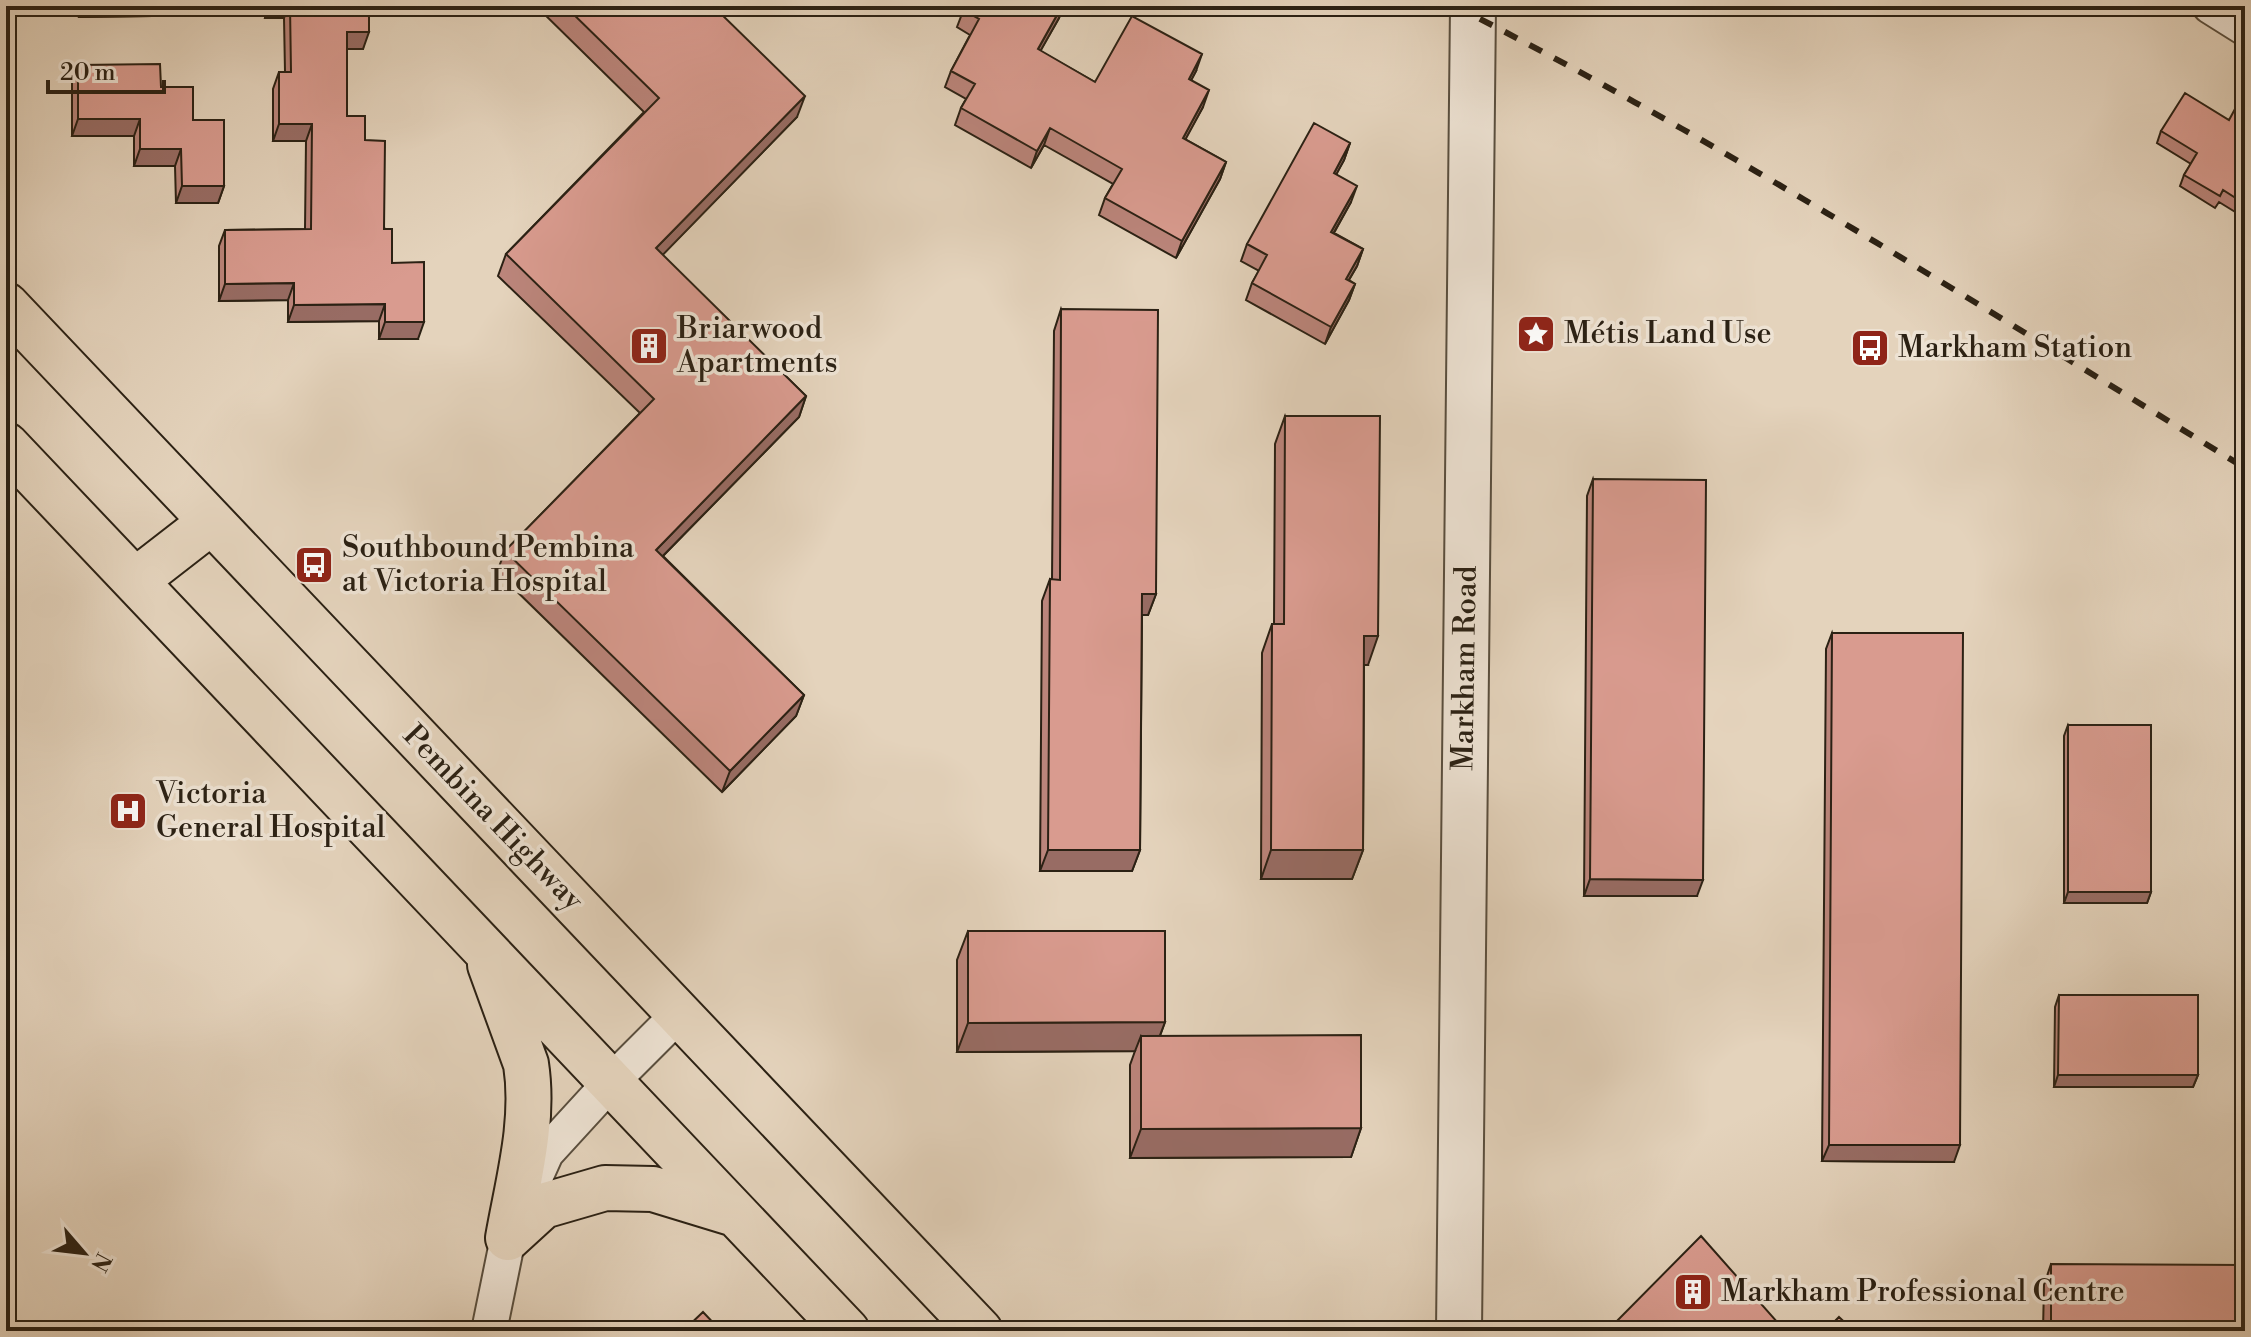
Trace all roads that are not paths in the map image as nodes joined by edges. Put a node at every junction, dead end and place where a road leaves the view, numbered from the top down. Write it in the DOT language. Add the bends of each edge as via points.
graph roads {
  1 [pos="1473,6"];
  2 [pos="2210,6"];
  3 [pos="2245,28"];
  4 [pos="6,305"];
  5 [pos="6,445"];
  6 [pos="211,522"];
  7 [pos="135,581"];
  8 [pos="484,948"];
  9 [pos="678,1015"];
  10 [pos="611,1082"];
  11 [pos="736,1214"];
  12 [pos="508,1238"];
  13 [pos="489,1331"];
  14 [pos="847,1331"];
  15 [pos="980,1331"];
  16 [pos="1459,1331"];
  1 -- 16 [label="street, Markham Road"];
  2 -- 3 [label="street"];
  4 -- 6 [label="main road, Pembina Highway"];
  5 -- 7 [label="main road"];
  6 -- 7 [label="main road"];
  6 -- 9 [label="main road, Pembina Highway"];
  7 -- 8 [label="main road"];
  8 -- 10 [label="main road"];
  8 -- 12 [label="main road" via="529,1079 530,1112"];
  9 -- 10 [label="street"];
  9 -- 15 [label="main road, Pembina Highway"];
  10 -- 11 [label="main road"];
  10 -- 12 [label="street" via="546,1153"];
  11 -- 12 [label="main road" via="653,1189 605,1188 543,1206"];
  11 -- 14 [label="main road"];
  12 -- 13 [label="street"];
}
